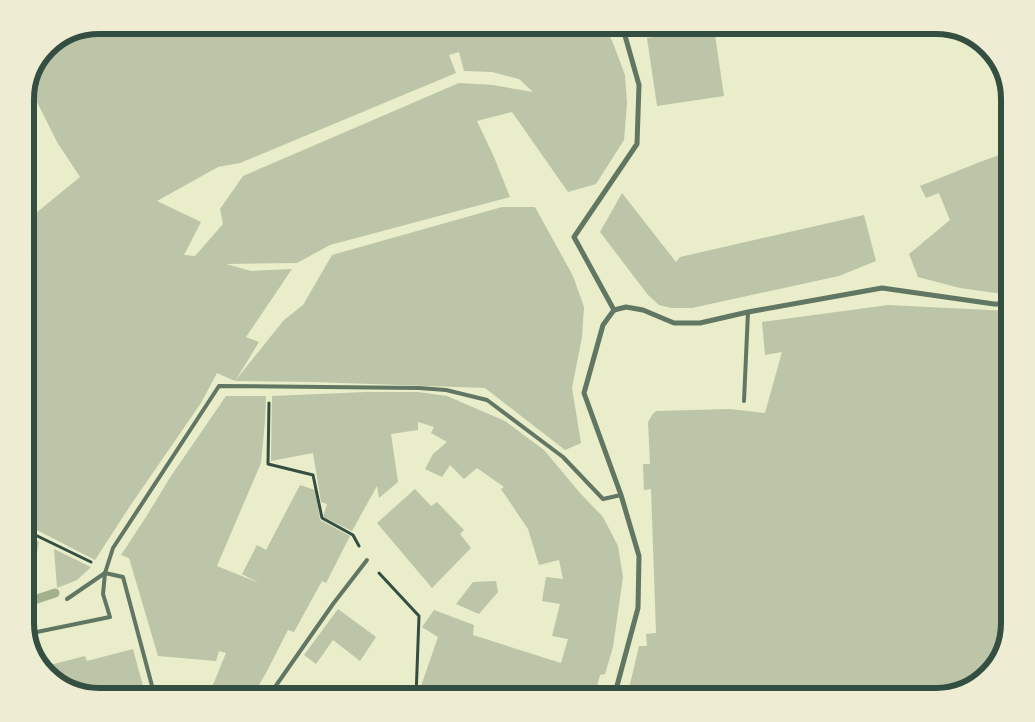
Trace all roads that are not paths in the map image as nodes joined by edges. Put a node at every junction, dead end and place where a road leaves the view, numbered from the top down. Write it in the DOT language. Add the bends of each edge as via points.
graph roads {
  1 [pos="625,34"];
  2 [pos="1001,304"];
  3 [pos="614,310"];
  4 [pos="748,312"];
  5 [pos="744,401"];
  6 [pos="621,495"];
  7 [pos="367,560"];
  8 [pos="105,573"];
  9 [pos="67,599"];
  10 [pos="35,632"];
  11 [pos="153,688"];
  12 [pos="274,688"];
  13 [pos="616,688"];
  1 -- 3 [label="street" via="639,85 637,144 574,236"];
  2 -- 4 [label="street" via="882,288"];
  3 -- 4 [label="street" via="626,307 643,310 674,323 700,323"];
  3 -- 6 [label="street" via="603,326 584,392"];
  4 -- 5 [label="lane"];
  6 -- 8 [label="lane" via="603,499 563,458 487,400 446,390 419,388 219,386 113,548"];
  6 -- 13 [label="street" via="639,556 638,608"];
  7 -- 12 [label="lane"];
  8 -- 9 [label="lane"];
  8 -- 10 [label="lane" via="103,594 110,617"];
  8 -- 11 [label="lane" via="123,577"];
}
